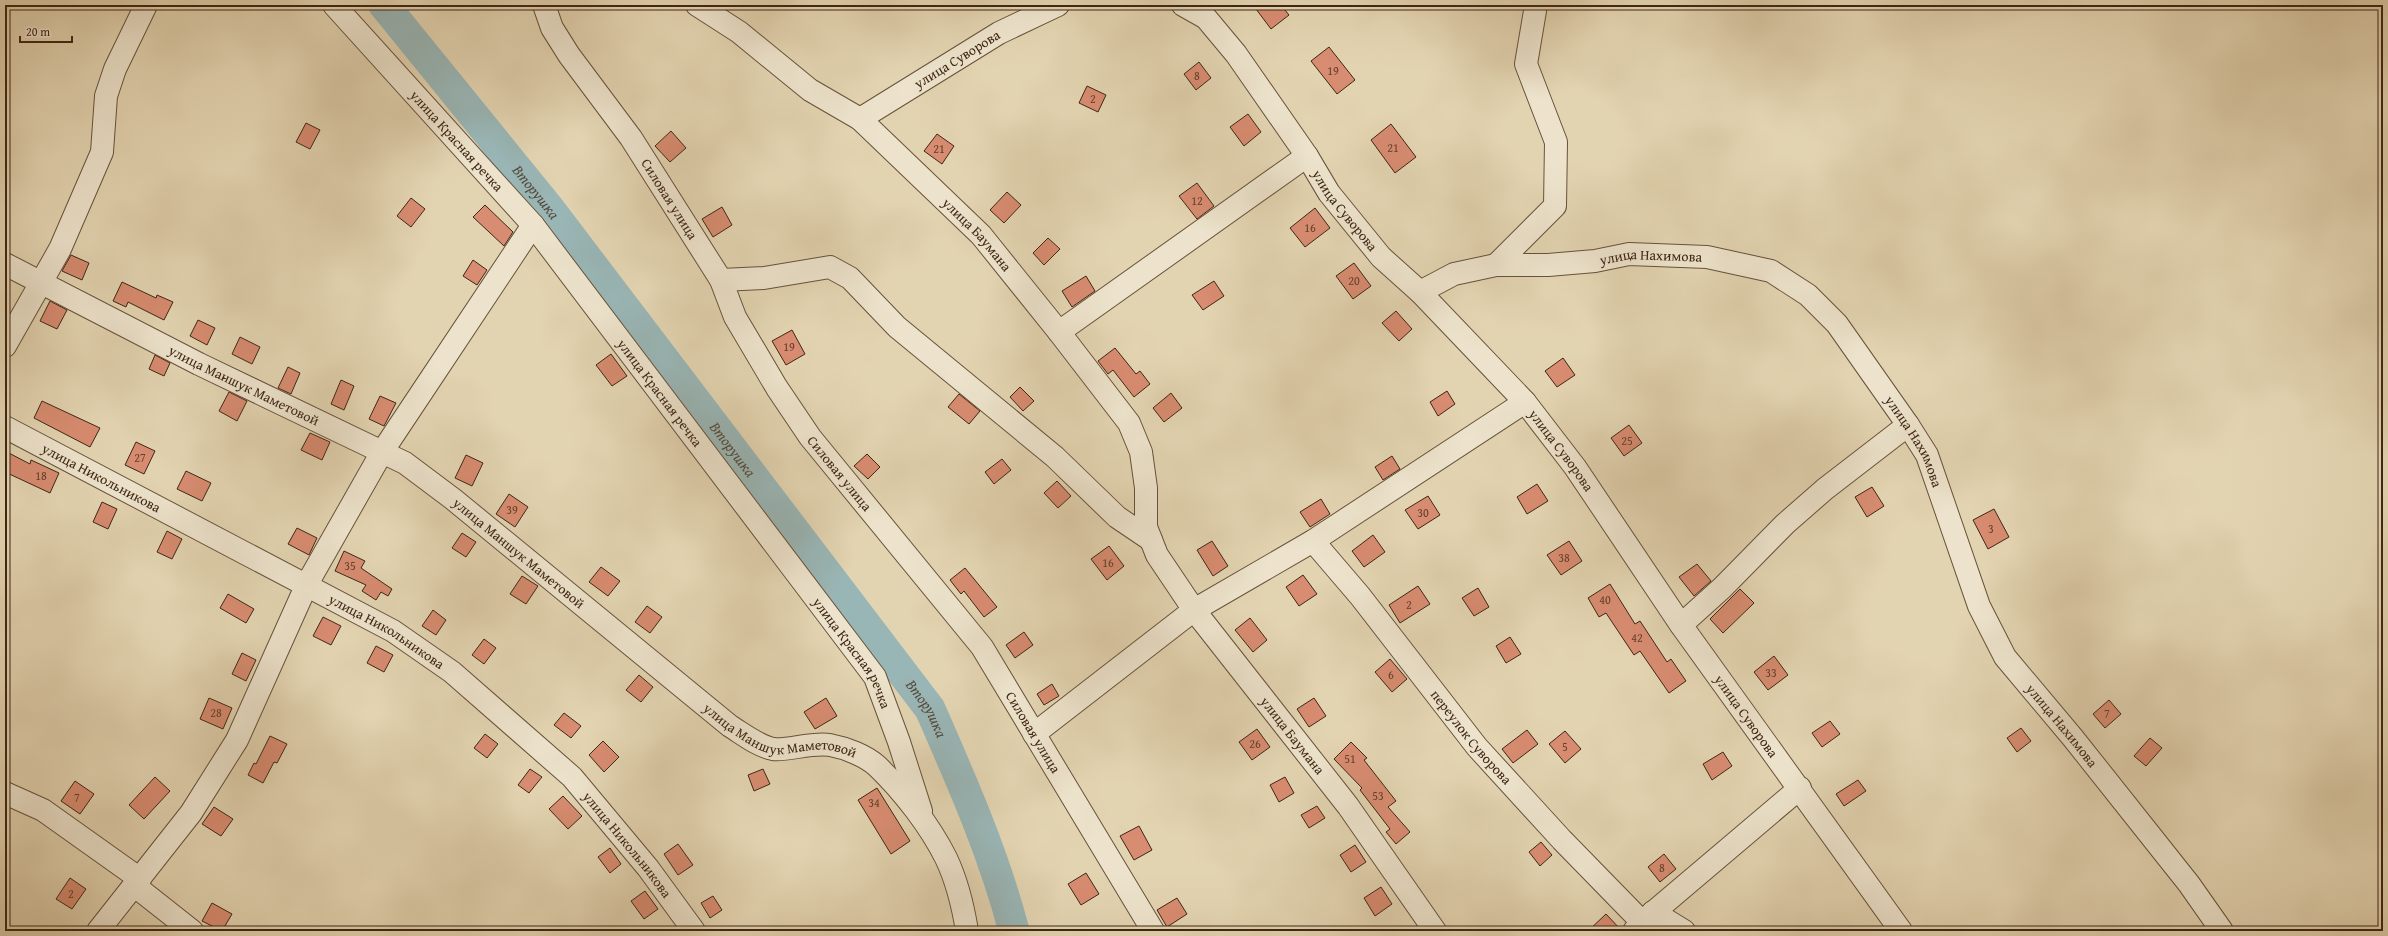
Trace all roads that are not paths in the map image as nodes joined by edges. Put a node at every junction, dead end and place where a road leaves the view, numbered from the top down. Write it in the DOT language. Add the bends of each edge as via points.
graph roads {
  1 [pos="146,5"];
  2 [pos="334,5"];
  3 [pos="544,5"];
  4 [pos="697,5"];
  5 [pos="1058,5"];
  6 [pos="1183,5"];
  7 [pos="1536,5"];
  8 [pos="860,119"];
  9 [pos="1307,156"];
  10 [pos="533,225"];
  11 [pos="5,264"];
  12 [pos="1496,265"];
  13 [pos="721,280"];
  14 [pos="42,283"];
  15 [pos="1420,292"];
  16 [pos="1059,332"];
  17 [pos="5,346"];
  18 [pos="1525,402"];
  19 [pos="1908,425"];
  20 [pos="5,427"];
  21 [pos="382,452"];
  22 [pos="1151,540"];
  23 [pos="1313,542"];
  24 [pos="307,584"];
  25 [pos="1194,610"];
  26 [pos="1681,625"];
  27 [pos="1034,734"];
  28 [pos="1800,788"];
  29 [pos="5,793"];
  30 [pos="923,820"];
  31 [pos="137,883"];
  32 [pos="1643,922"];
  33 [pos="98,931"];
  34 [pos="192,931"];
  35 [pos="694,931"];
  36 [pos="967,931"];
  37 [pos="1153,931"];
  38 [pos="1435,931"];
  39 [pos="1684,931"];
  40 [pos="1901,931"];
  41 [pos="2222,931"];
  1 -- 14 [label="street" via="112,76 106,96 102,152 60,249"];
  2 -- 10 [label="street, улица Красная речка"];
  3 -- 13 [label="street, Силовая улица" via="552,28 569,55 631,138"];
  4 -- 8 [label="street, улица Баумана" via="739,32 810,90"];
  5 -- 8 [label="street, улица Суворова" via="999,33"];
  6 -- 9 [label="street, улица Суворова" via="1206,18 1231,48"];
  7 -- 12 [label="street" via="1526,64 1556,142 1554,206"];
  8 -- 16 [label="street, улица Баумана" via="980,235"];
  9 -- 15 [label="street, улица Суворова" via="1329,193 1381,257"];
  9 -- 16 [label="street"];
  10 -- 21 [label="street"];
  10 -- 30 [label="street, улица Красная речка" via="875,677 899,742"];
  11 -- 14 [label="street, улица Маншук Маметовой"];
  12 -- 15 [label="street, улица Нахимова" via="1454,274"];
  12 -- 19 [label="street, улица Нахимова" via="1548,265 1595,261 1629,254 1708,257 1771,271 1808,295 1837,324"];
  13 -- 22 [label="street" via="764,278 830,267 850,278 897,327 1055,457 1117,517"];
  13 -- 27 [label="street, Силовая улица" via="735,317 777,388 810,437 982,647"];
  14 -- 17 [label="street"];
  14 -- 21 [label="street, улица Маншук Маметовой" via="199,364"];
  15 -- 18 [label="street, улица Суворова"];
  16 -- 22 [label="street, улица Баумана" via="1129,424 1142,452 1146,488 1146,527"];
  18 -- 23 [label="street"];
  18 -- 26 [label="street, улица Суворова" via="1575,467"];
  19 -- 26 [label="street" via="1825,489 1785,524 1722,588"];
  19 -- 41 [label="street, улица Нахимова" via="1927,455 1979,606 2005,657 2174,866"];
  20 -- 24 [label="street, улица Никольникова"];
  21 -- 24 [label="street"];
  21 -- 30 [label="street, улица Маншук Маметовой" via="405,463 453,499 730,726 753,741 774,749 801,745 830,745 854,752 876,766"];
  22 -- 25 [label="street, улица Баумана" via="1157,555"];
  23 -- 25 [label="street"];
  23 -- 32 [label="street, переулок Суворова" via="1360,596 1477,747 1562,840"];
  24 -- 31 [label="street" via="237,740 191,813"];
  24 -- 35 [label="street, улица Никольникова" via="393,631 452,672 504,716 572,777 648,868"];
  25 -- 27 [label="street"];
  25 -- 38 [label="street, улица Баумана" via="1348,806"];
  26 -- 28 [label="street, улица Суворова"];
  27 -- 37 [label="street, Силовая улица"];
  28 -- 32 [label="street"];
  28 -- 40 [label="street, улица Суворова"];
  29 -- 31 [label="street" via="43,810"];
  30 -- 36 [label="street, улица Маншук Маметовой" via="946,859 962,901"];
  31 -- 33 [label="street"];
  31 -- 34 [label="street"];
  32 -- 39 [label="street, переулок Суворова"];
}
